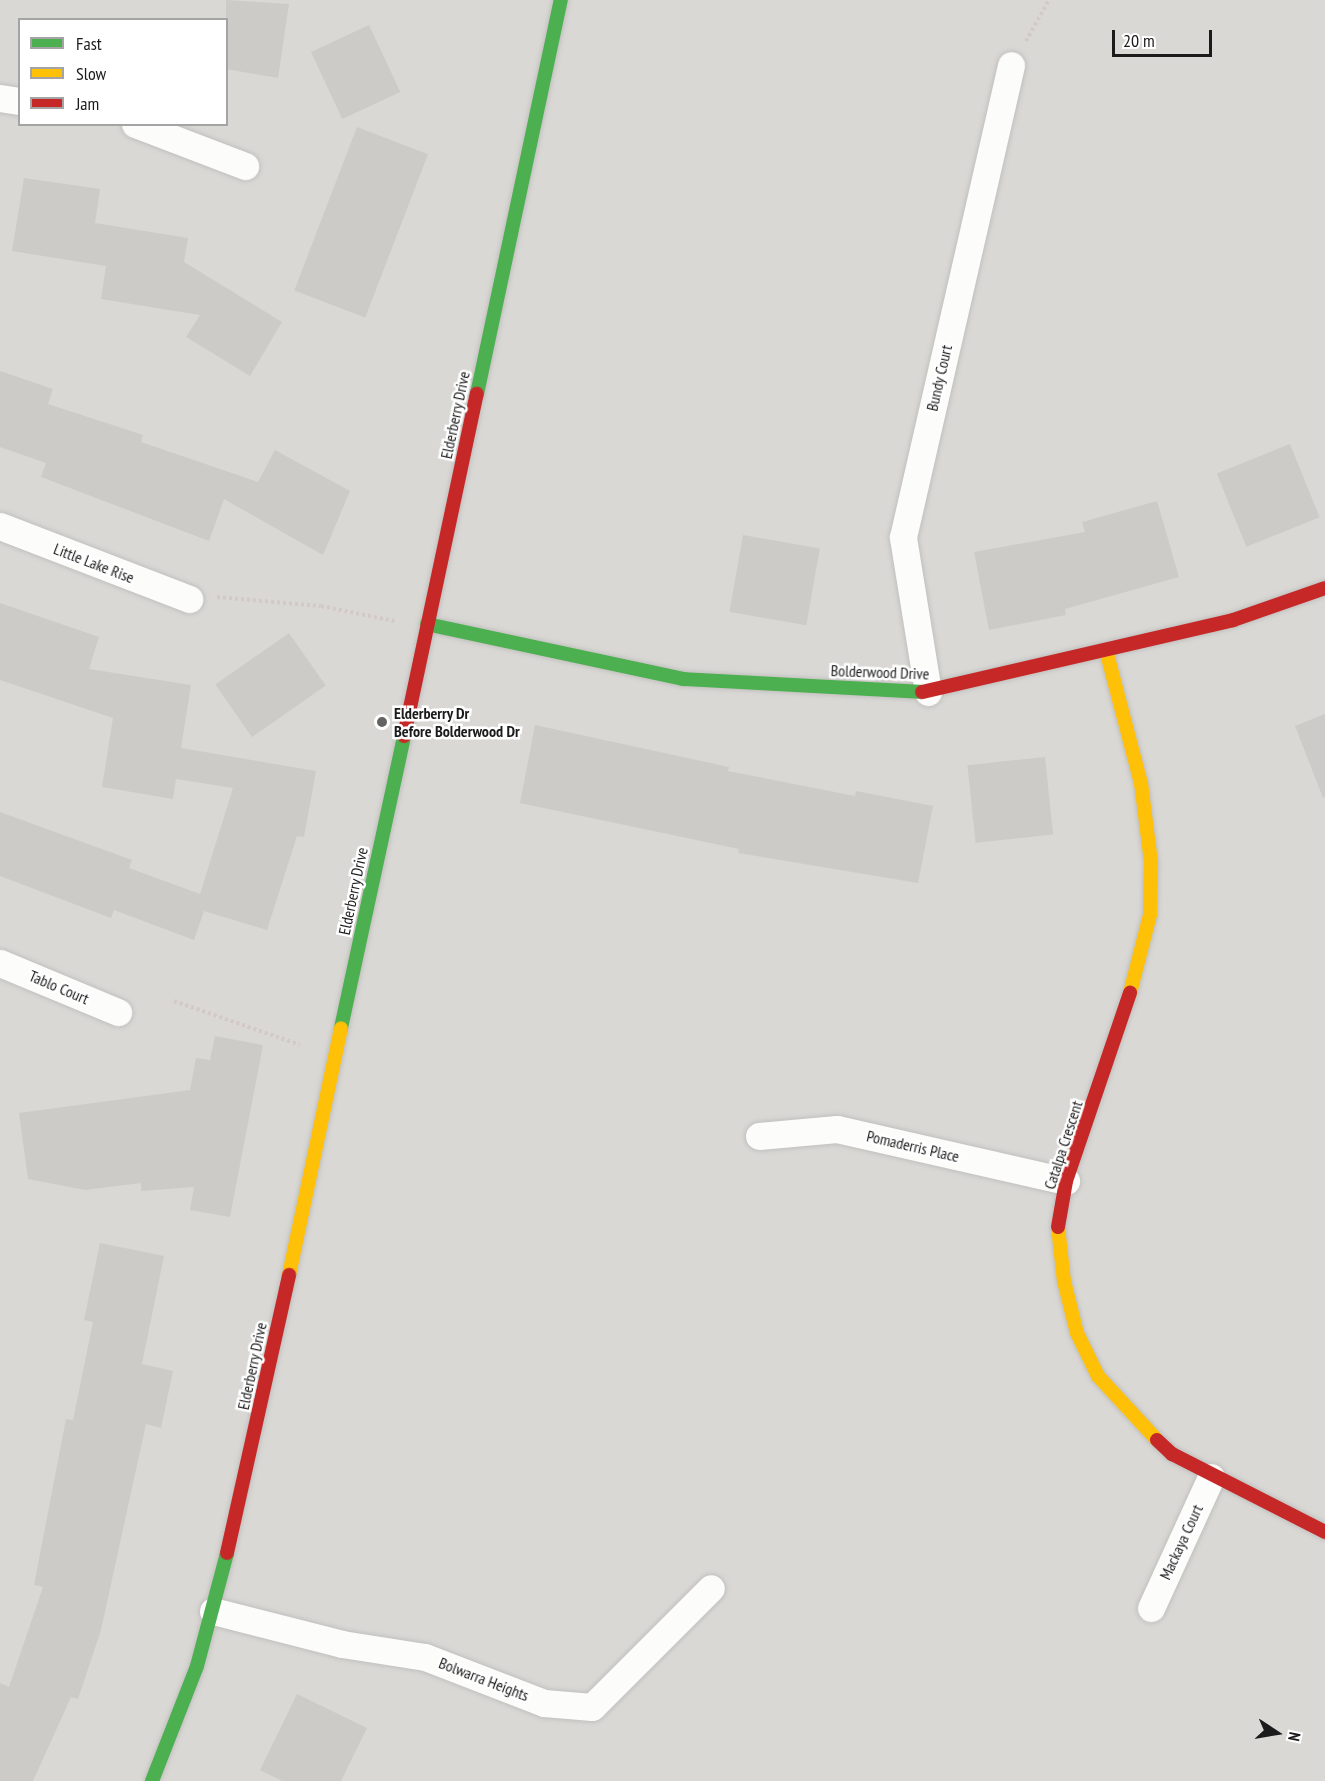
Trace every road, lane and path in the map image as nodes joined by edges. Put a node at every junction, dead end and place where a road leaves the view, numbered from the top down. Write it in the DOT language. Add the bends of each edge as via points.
graph roads {
  1 [pos="561,0"];
  2 [pos="1049,0"];
  3 [pos="1011,65"];
  4 [pos="0,98"];
  5 [pos="18,101"];
  6 [pos="140,126"];
  7 [pos="245,166"];
  8 [pos="0,526"];
  9 [pos="1325,588"];
  10 [pos="189,598"];
  11 [pos="397,622"];
  12 [pos="427,624"];
  13 [pos="1106,650"];
  14 [pos="928,693"];
  15 [pos="0,963"];
  16 [pos="174,1001"];
  17 [pos="118,1012"];
  18 [pos="300,1045"];
  19 [pos="759,1136"];
  20 [pos="1066,1181"];
  21 [pos="1211,1477"];
  22 [pos="1325,1533"];
  23 [pos="711,1588"];
  24 [pos="1150,1608"];
  25 [pos="213,1611"];
  26 [pos="152,1781"];
  1 -- 12 [label="street, Elderberry Drive"];
  2 -- 3 [label="path"];
  3 -- 14 [label="street, Bundy Court" via="903,537"];
  4 -- 5 [label="street"];
  6 -- 7 [label="street"];
  8 -- 10 [label="street, Little Lake Rise"];
  9 -- 13 [label="street, Bolderwood Drive" via="1233,620"];
  10 -- 11 [label="path" via="240,597"];
  12 -- 14 [label="street, Bolderwood Drive" via="683,679"];
  12 -- 25 [label="street, Elderberry Drive"];
  13 -- 14 [label="street, Bolderwood Drive"];
  13 -- 20 [label="street, Catalpa Crescent" via="1141,783 1151,862 1150,915 1120,1032"];
  15 -- 17 [label="street, Tablo Court"];
  16 -- 18 [label="path"];
  19 -- 20 [label="street, Pomaderris Place" via="837,1129"];
  20 -- 21 [label="street, Catalpa Crescent" via="1057,1234 1064,1281 1077,1333 1098,1377 1131,1418 1172,1454"];
  21 -- 22 [label="street, Catalpa Crescent"];
  21 -- 24 [label="street, Mackaya Court"];
  23 -- 25 [label="street, Bolwarra Heights" via="592,1707 544,1703 425,1657 342,1644"];
  25 -- 26 [label="street, Elderberry Drive"];
}
